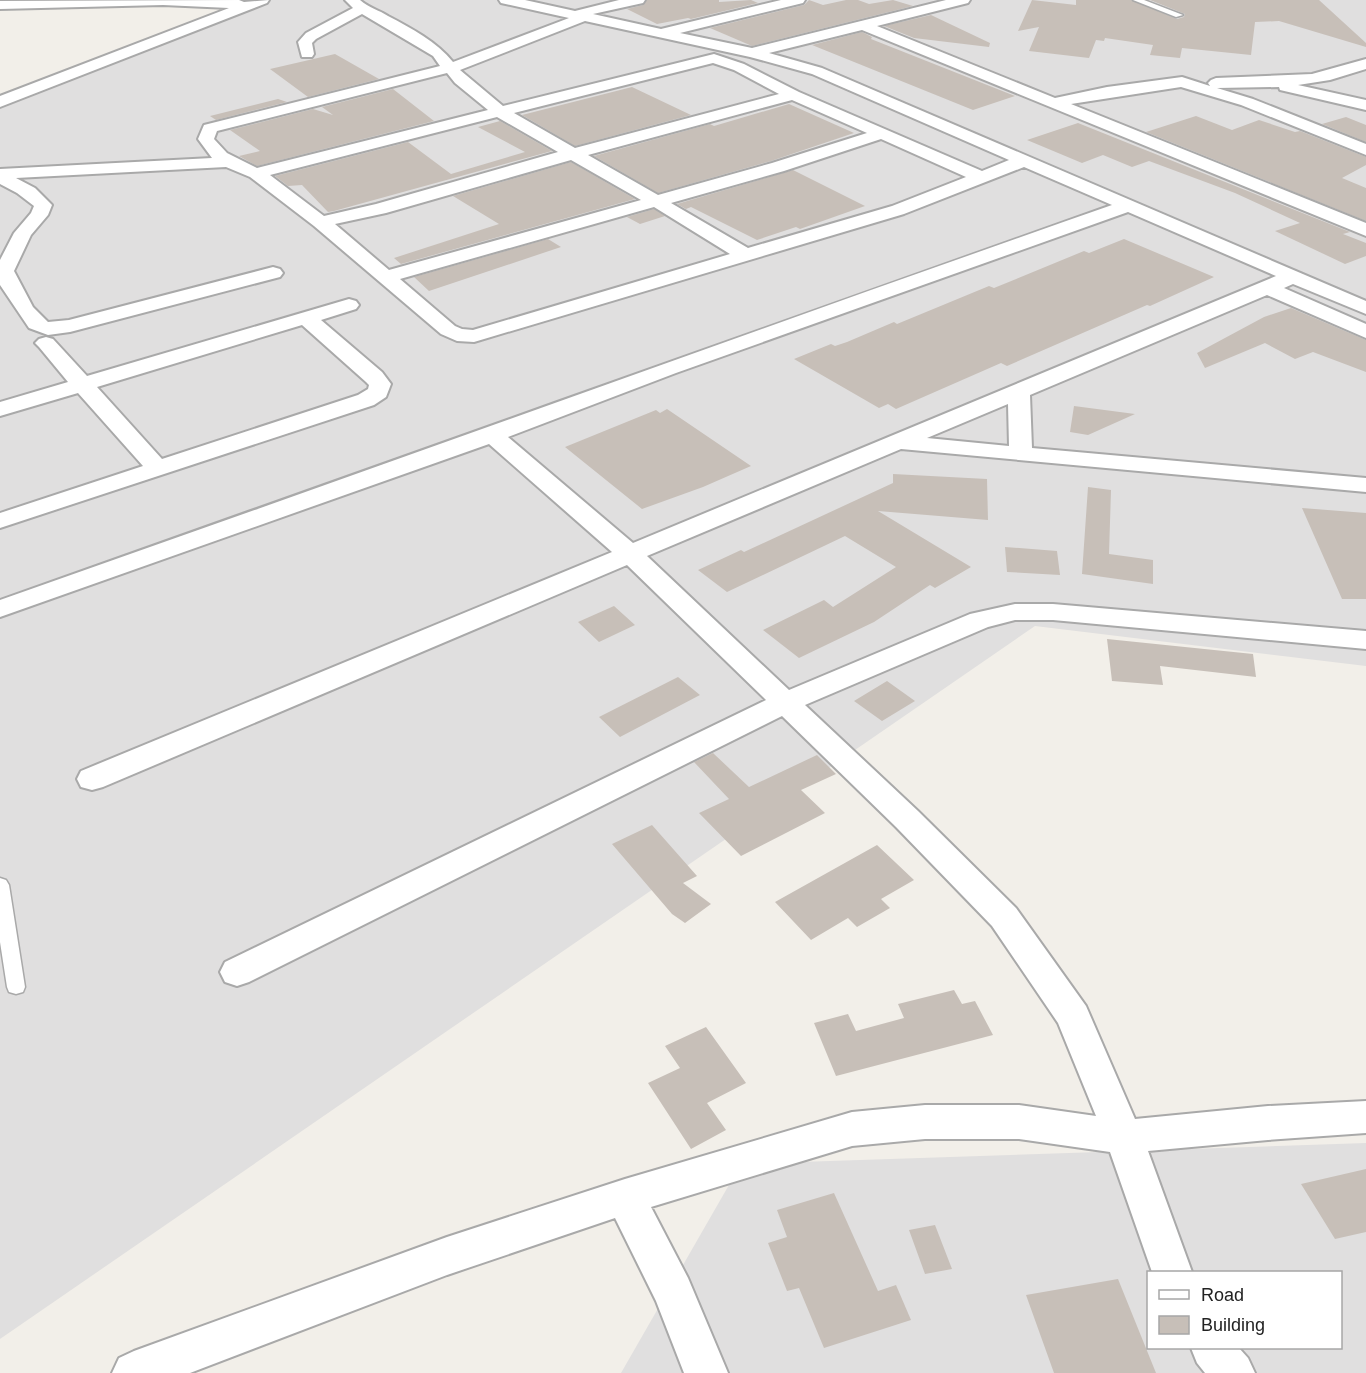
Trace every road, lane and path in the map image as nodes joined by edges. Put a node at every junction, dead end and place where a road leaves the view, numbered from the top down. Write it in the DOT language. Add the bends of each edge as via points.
graph roads {
  1 [pos="506,0"];
  2 [pos="638,0"];
  3 [pos="798,0"];
  4 [pos="963,0"];
  5 [pos="1137,0"];
  6 [pos="163,1"];
  7 [pos="258,2"];
  8 [pos="357,4"];
  9 [pos="0,5"];
  10 [pos="1179,15"];
  11 [pos="578,16"];
  12 [pos="863,25"];
  13 [pos="660,33"];
  14 [pos="733,49"];
  15 [pos="753,53"];
  16 [pos="307,54"];
  17 [pos="714,58"];
  18 [pos="110,60"];
  19 [pos="1366,64"];
  20 [pos="450,68"];
  21 [pos="1265,83"];
  22 [pos="1193,84"];
  23 [pos="793,95"];
  24 [pos="0,102"];
  25 [pos="1052,103"];
  26 [pos="1364,103"];
  27 [pos="500,112"];
  28 [pos="1301,123"];
  29 [pos="881,134"];
  30 [pos="1366,150"];
  31 [pos="574,154"];
  32 [pos="1025,160"];
  33 [pos="227,162"];
  34 [pos="256,173"];
  35 [pos="0,176"];
  36 [pos="981,177"];
  37 [pos="655,201"];
  38 [pos="1130,206"];
  39 [pos="321,222"];
  40 [pos="1366,230"];
  41 [pos="744,254"];
  42 [pos="273,273"];
  43 [pos="386,277"];
  44 [pos="1292,277"];
  45 [pos="1268,288"];
  46 [pos="350,305"];
  47 [pos="1366,308"];
  48 [pos="306,317"];
  49 [pos="1366,332"];
  50 [pos="46,343"];
  51 [pos="82,384"];
  52 [pos="1019,392"];
  53 [pos="0,409"];
  54 [pos="492,435"];
  55 [pos="898,443"];
  56 [pos="1021,454"];
  57 [pos="158,469"];
  58 [pos="1366,484"];
  59 [pos="0,521"];
  60 [pos="629,553"];
  61 [pos="0,609"];
  62 [pos="1366,640"];
  63 [pos="784,703"];
  64 [pos="92,779"];
  65 [pos="0,885"];
  66 [pos="237,972"];
  67 [pos="16,987"];
  68 [pos="1366,1117"];
  69 [pos="1125,1137"];
  70 [pos="625,1197"];
  71 [pos="1172,1271"];
  72 [pos="1214,1349"];
  73 [pos="134,1373"];
  74 [pos="706,1373"];
  75 [pos="1233,1373"];
  1 -- 11 [label="street"];
  2 -- 11 [label="street"];
  3 -- 13 [label="street"];
  4 -- 12 [label="street"];
  5 -- 10 [label="lane"];
  6 -- 7 [label="street"];
  6 -- 9 [label="street"];
  6 -- 18 [label="street" via="147,25"];
  7 -- 18 [label="street"];
  8 -- 16 [label="street" via="311,36 305,42"];
  8 -- 20 [label="street" via="438,53"];
  11 -- 13 [label="street"];
  11 -- 20 [label="street"];
  12 -- 15 [label="street"];
  12 -- 25 [label="street"];
  13 -- 14 [label="street"];
  14 -- 15 [label="street"];
  14 -- 17 [label="street"];
  15 -- 32 [label="street" via="843,80"];
  17 -- 23 [label="street"];
  17 -- 27 [label="street"];
  18 -- 24 [label="street"];
  19 -- 21 [label="street"];
  20 -- 27 [label="street"];
  20 -- 33 [label="street" via="210,128 206,134 208,144"];
  21 -- 22 [label="street"];
  21 -- 26 [label="street"];
  22 -- 25 [label="street" via="1172,82"];
  22 -- 28 [label="street"];
  23 -- 29 [label="street"];
  23 -- 31 [label="street"];
  25 -- 40 [label="street"];
  26 -- 28 [label="street"];
  27 -- 31 [label="street"];
  27 -- 34 [label="street"];
  28 -- 30 [label="street"];
  29 -- 36 [label="street"];
  29 -- 37 [label="street"];
  31 -- 37 [label="street"];
  31 -- 39 [label="street"];
  32 -- 36 [label="street"];
  32 -- 38 [label="street"];
  33 -- 34 [label="street"];
  33 -- 35 [label="street"];
  34 -- 39 [label="street"];
  35 -- 42 [label="street" via="26,189 43,205 4,271 37,326 70,326"];
  36 -- 41 [label="street" via="898,210"];
  37 -- 41 [label="street"];
  37 -- 43 [label="street"];
  38 -- 44 [label="street"];
  38 -- 54 [label="street" via="679,364"];
  39 -- 43 [label="street"];
  41 -- 43 [label="street" via="474,336 447,330"];
  44 -- 45 [label="street"];
  44 -- 47 [label="street"];
  45 -- 49 [label="street"];
  45 -- 52 [label="street"];
  46 -- 48 [label="street"];
  48 -- 51 [label="street"];
  48 -- 57 [label="street" via="374,376 380,384 378,392 366,400"];
  50 -- 51 [label="street"];
  51 -- 53 [label="street"];
  51 -- 57 [label="street"];
  52 -- 55 [label="street"];
  52 -- 56 [label="street"];
  54 -- 60 [label="street"];
  54 -- 61 [label="street"];
  55 -- 56 [label="street"];
  55 -- 60 [label="street"];
  56 -- 58 [label="street"];
  57 -- 59 [label="street"];
  60 -- 63 [label="street"];
  60 -- 64 [label="street"];
  62 -- 63 [label="street" via="1053,612 1015,612 981,620"];
  63 -- 66 [label="street"];
  63 -- 69 [label="street" via="1004,917 1073,1016"];
  65 -- 67 [label="lane"];
  68 -- 69 [label="street"];
  69 -- 70 [label="street" via="1019,1122 925,1122 852,1129"];
  69 -- 71 [label="street"];
  70 -- 73 [label="street" via="447,1256"];
  70 -- 74 [label="street" via="673,1292"];
  72 -- 75 [label="street"];
}
